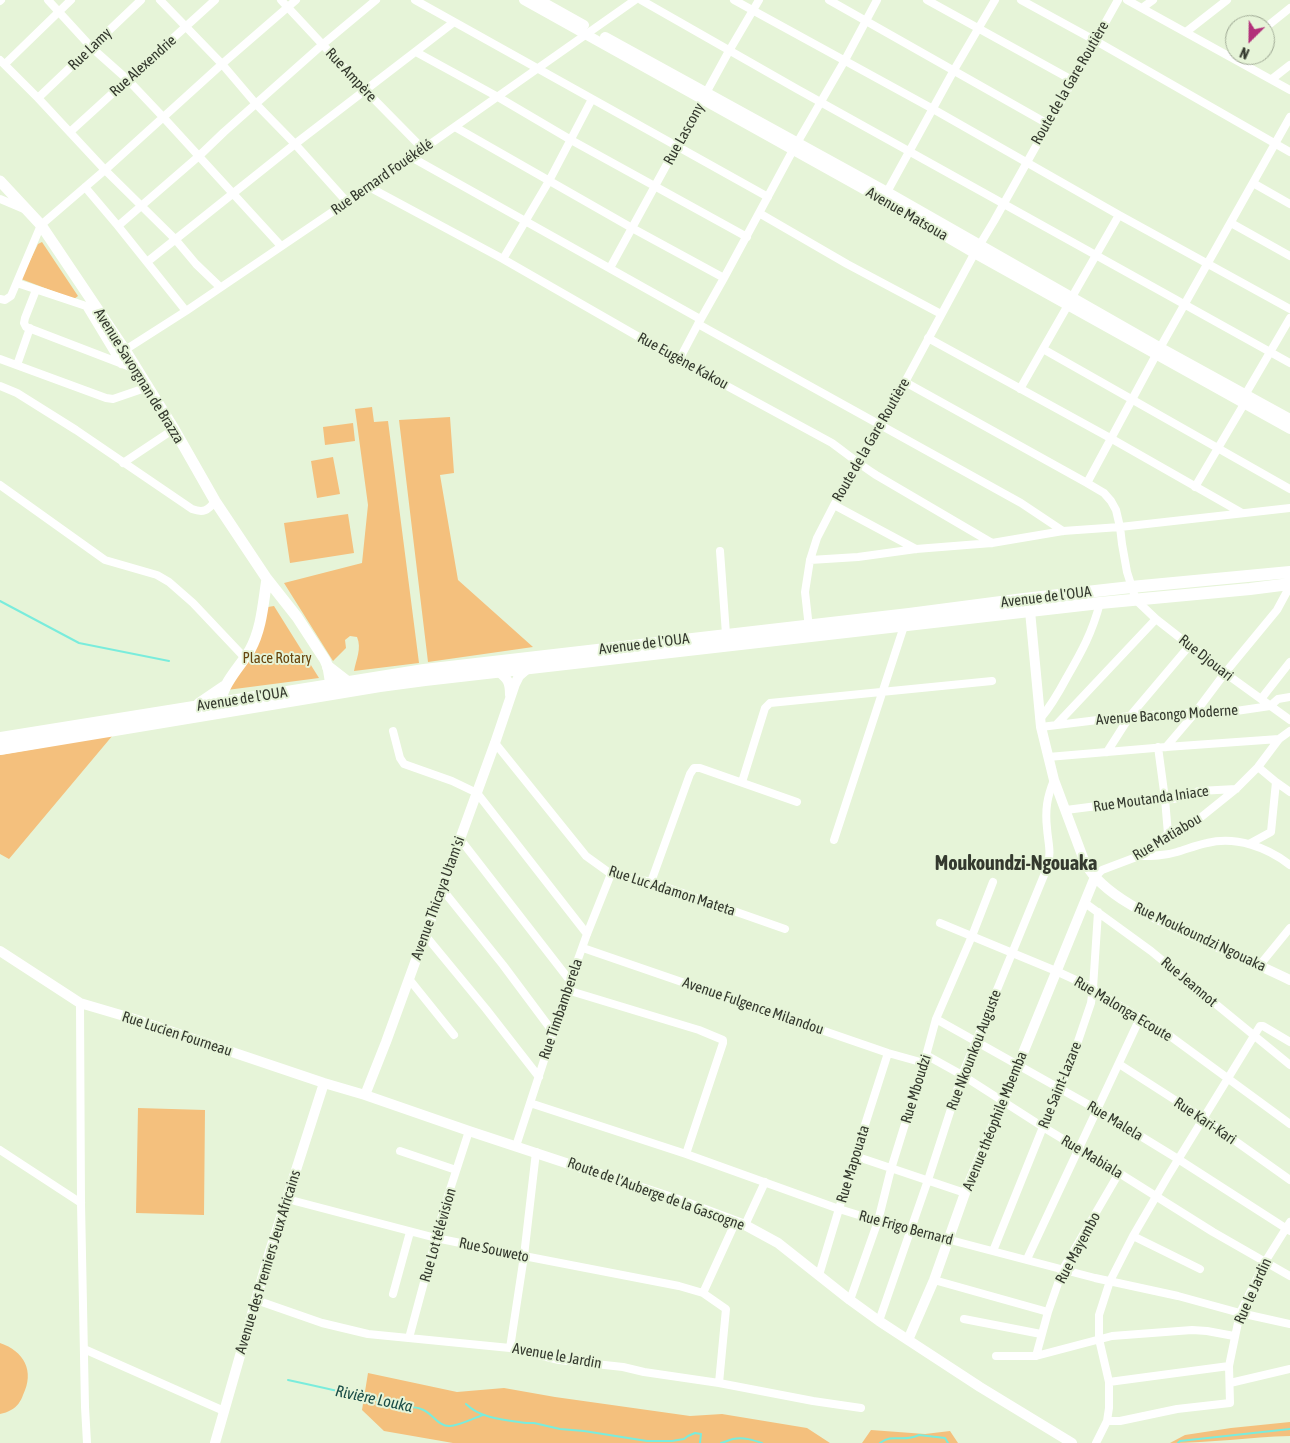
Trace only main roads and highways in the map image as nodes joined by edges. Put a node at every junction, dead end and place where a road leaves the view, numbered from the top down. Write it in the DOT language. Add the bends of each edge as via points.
graph roads {
  1 [pos="0,181"];
  2 [pos="1290,572"];
  3 [pos="267,578"];
  4 [pos="1290,585"];
  5 [pos="906,620"];
  6 [pos="810,631"];
  7 [pos="527,663"];
  8 [pos="497,666"];
  9 [pos="328,668"];
  10 [pos="346,681"];
  11 [pos="224,687"];
  12 [pos="332,689"];
  13 [pos="193,707"];
  14 [pos="220,708"];
  15 [pos="0,738"];
  16 [pos="0,748"];
  1 -- 3 [label="main road, Avenue Savorgnan de Brazza" via="41,225 138,370 215,501"];
  2 -- 5 [label="main road, Avenue de l'OUA" via="1024,598"];
  3 -- 9 [label="main road, Avenue Savorgnan de Brazza" via="297,616"];
  3 -- 11 [label="main road" via="260,625 254,641"];
  4 -- 5 [label="main road, Avenue de l'OUA"];
  5 -- 6 [label="main road, Avenue de l'OUA"];
  6 -- 7 [label="main road, Avenue de l'OUA"];
  6 -- 7 [label="main road, Avenue de l'OUA" via="726,634"];
  7 -- 8 [label="main road, Avenue de l'OUA"];
  8 -- 10 [label="main road, Avenue de l'OUA" via="424,670"];
  8 -- 12 [label="main road, Avenue de l'OUA" via="380,686"];
  9 -- 10 [label="main road"];
  9 -- 12 [label="main road, Avenue Savorgnan de Brazza"];
  10 -- 12 [label="main road, Avenue de l'OUA"];
  11 -- 13 [label="main road"];
  11 -- 14 [label="main road"];
  12 -- 14 [label="main road, Avenue de l'OUA"];
  13 -- 14 [label="main road, Avenue de l'OUA"];
  13 -- 15 [label="main road, Avenue de l'OUA"];
  14 -- 16 [label="main road, Avenue de l'OUA"];
}
